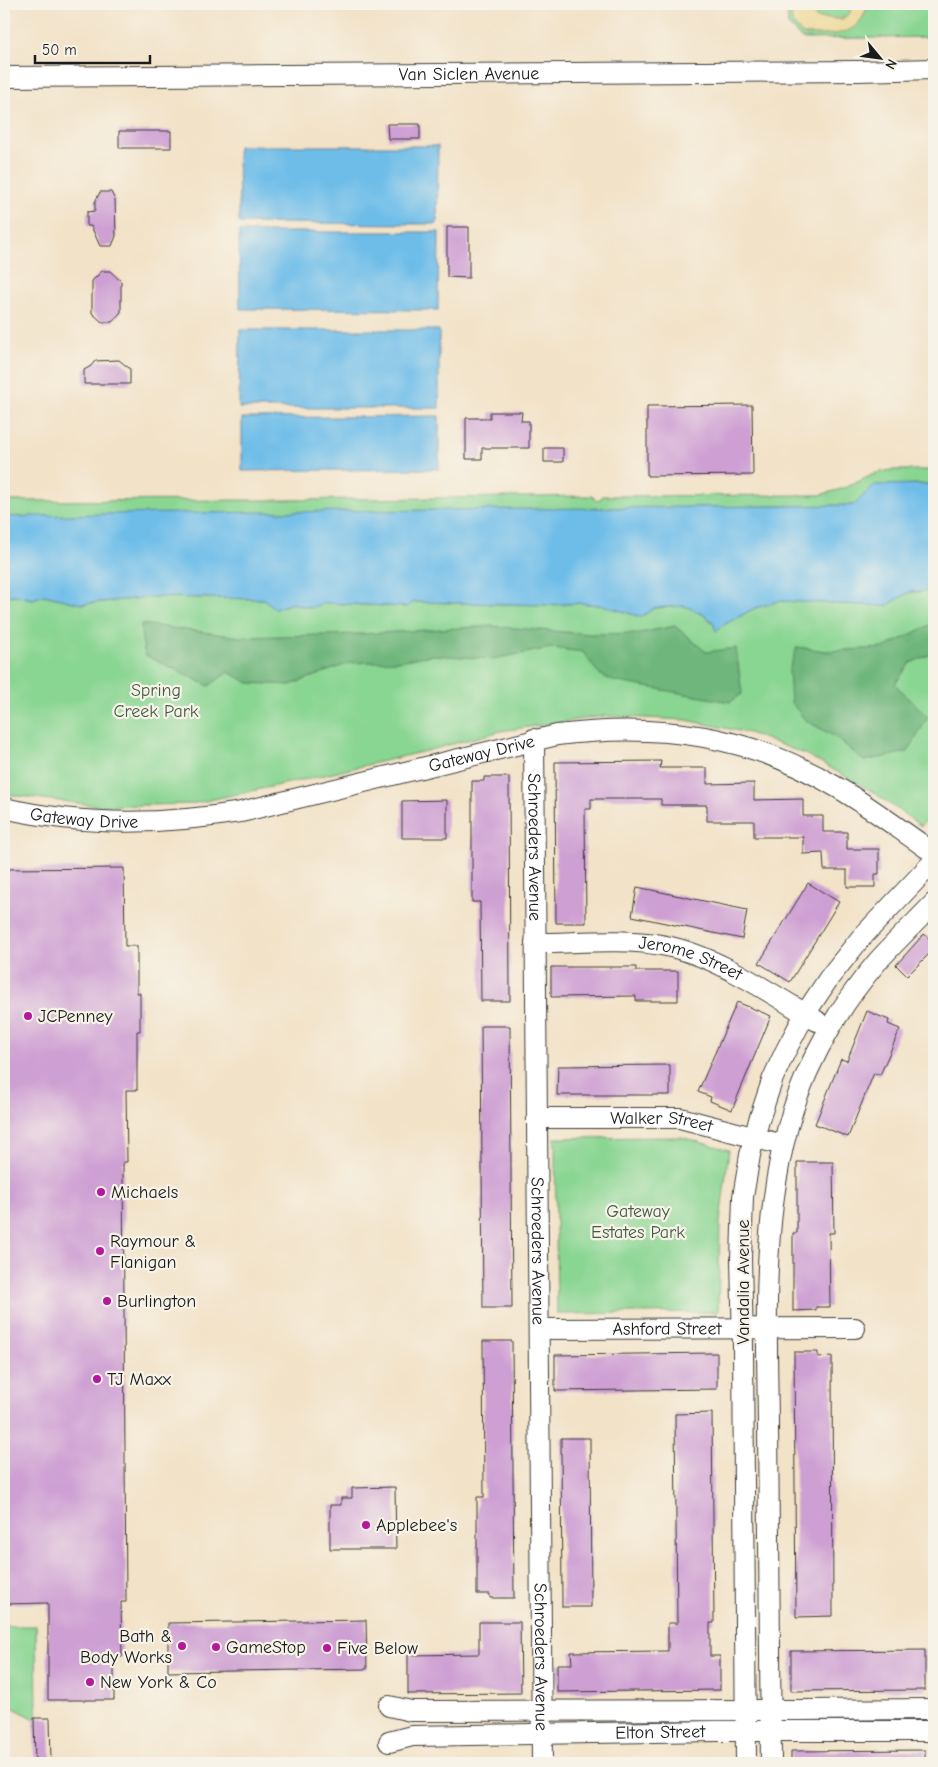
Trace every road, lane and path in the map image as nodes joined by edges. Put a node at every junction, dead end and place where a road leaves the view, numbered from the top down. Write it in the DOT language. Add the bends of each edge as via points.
graph roads {
  1 [pos="934,69"];
  2 [pos="4,77"];
  3 [pos="534,739"];
  4 [pos="4,808"];
  5 [pos="934,854"];
  6 [pos="934,860"];
  7 [pos="934,903"];
  8 [pos="535,943"];
  9 [pos="806,1014"];
  10 [pos="830,1028"];
  11 [pos="537,1118"];
  12 [pos="754,1137"];
  13 [pos="783,1145"];
  14 [pos="855,1328"];
  15 [pos="539,1329"];
  16 [pos="743,1329"];
  17 [pos="767,1329"];
  18 [pos="389,1706"];
  19 [pos="934,1708"];
  20 [pos="746,1710"];
  21 [pos="771,1710"];
  22 [pos="542,1711"];
  23 [pos="934,1731"];
  24 [pos="746,1732"];
  25 [pos="771,1732"];
  26 [pos="542,1734"];
  27 [pos="389,1742"];
  28 [pos="542,1763"];
  29 [pos="746,1763"];
  30 [pos="771,1763"];
  1 -- 2 [label="street, Van Siclen Avenue"];
  3 -- 4 [label="street, Gateway Drive" via="280,803 214,816 112,822 61,818"];
  3 -- 5 [label="street, Gateway Drive" via="628,729 675,732 747,747 794,765 840,789"];
  3 -- 8 [label="street, Schroeders Avenue"];
  6 -- 9 [label="street, Vandalia Avenue" via="860,939"];
  7 -- 10 [label="street, Vandalia Avenue" via="877,962"];
  8 -- 9 [label="street, Jerome Street" via="636,942 688,951 714,962"];
  8 -- 11 [label="street, Schroeders Avenue"];
  9 -- 10 [label="street, Jerome Street"];
  9 -- 12 [label="street, Vandalia Avenue" via="773,1078"];
  10 -- 13 [label="street, Vandalia Avenue" via="799,1094"];
  11 -- 12 [label="street, Walker Street" via="680,1118"];
  11 -- 15 [label="street, Schroeders Avenue"];
  12 -- 13 [label="street, Walker Street"];
  12 -- 16 [label="street, Vandalia Avenue" via="742,1218"];
  13 -- 17 [label="street, Vandalia Avenue" via="770,1221"];
  14 -- 17 [label="street, Ashford Street"];
  15 -- 16 [label="street, Ashford Street"];
  15 -- 22 [label="street, Schroeders Avenue"];
  16 -- 17 [label="street, Ashford Street"];
  16 -- 20 [label="street, Vandalia Avenue"];
  17 -- 21 [label="street, Vandalia Avenue"];
  18 -- 22 [label="street, Elton Street" via="411,1711"];
  19 -- 21 [label="street, Elton Street"];
  20 -- 21 [label="street, Elton Street"];
  20 -- 22 [label="street, Elton Street"];
  20 -- 24 [label="street, Vandalia Avenue"];
  21 -- 25 [label="street, Vandalia Avenue"];
  22 -- 26 [label="street, Schroeders Avenue"];
  23 -- 25 [label="street, Elton Street"];
  24 -- 25 [label="street, Elton Street"];
  24 -- 26 [label="street, Elton Street"];
  24 -- 29 [label="street, Vandalia Avenue"];
  25 -- 30 [label="street, Vandalia Avenue"];
  26 -- 27 [label="street, Elton Street" via="412,1736"];
  26 -- 28 [label="street, Schroeders Avenue"];
}
